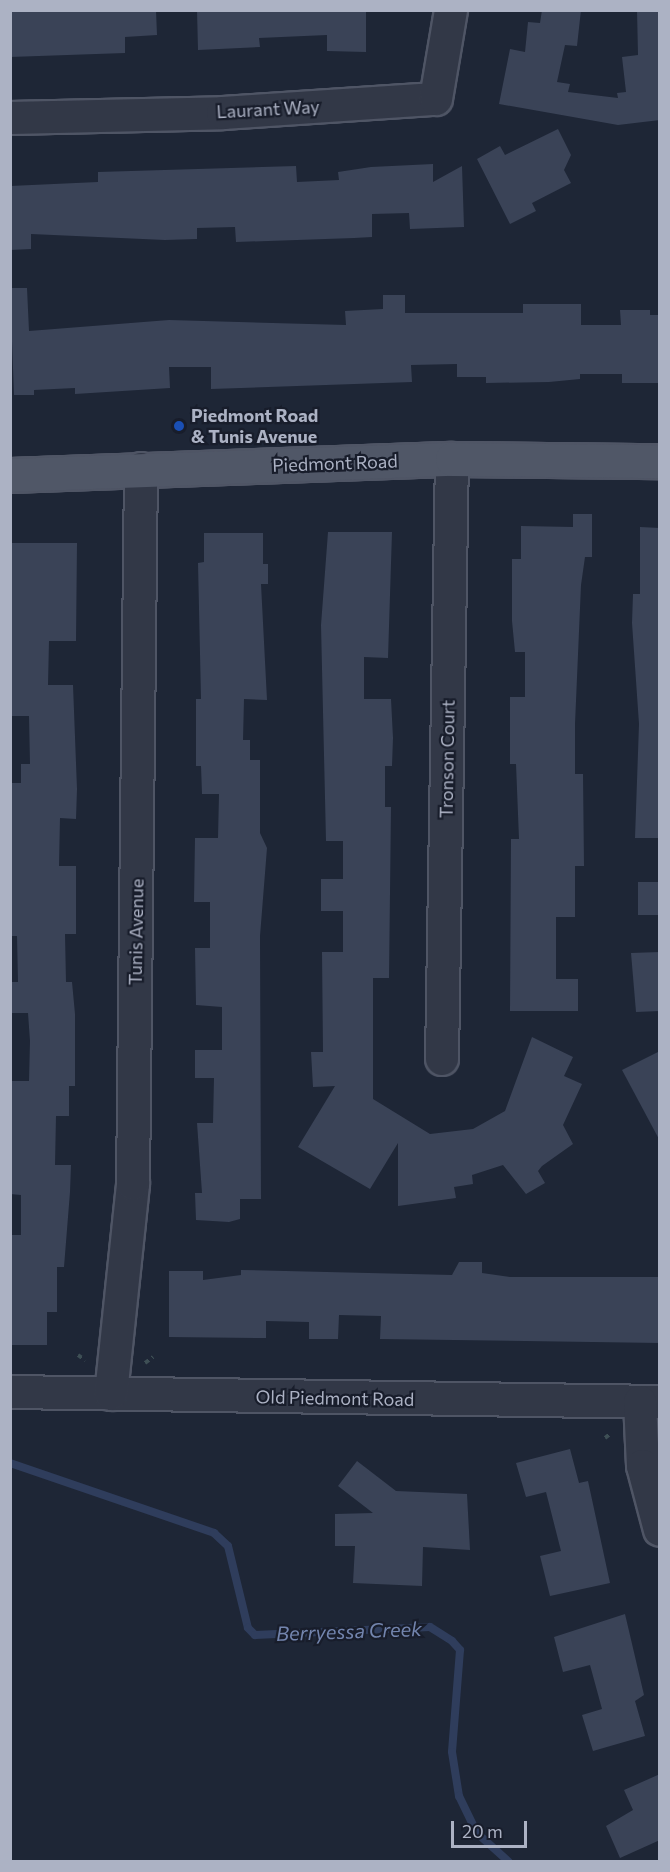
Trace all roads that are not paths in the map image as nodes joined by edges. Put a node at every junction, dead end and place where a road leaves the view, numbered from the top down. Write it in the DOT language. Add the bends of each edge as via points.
graph roads {
  1 [pos="450,10"];
  2 [pos="10,118"];
  3 [pos="452,459"];
  4 [pos="660,461"];
  5 [pos="141,469"];
  6 [pos="10,475"];
  7 [pos="442,1059"];
  8 [pos="10,1392"];
  9 [pos="111,1394"];
  10 [pos="650,1402"];
  11 [pos="660,1530"];
  1 -- 2 [label="street, Laurant Way" via="436,99 223,113"];
  3 -- 4 [label="main road, Piedmont Road"];
  3 -- 5 [label="main road, Piedmont Road"];
  3 -- 7 [label="street, Tronson Court"];
  5 -- 6 [label="main road, Piedmont Road"];
  5 -- 9 [label="street, Tunis Avenue" via="133,1184"];
  8 -- 9 [label="street, Old Piedmont Road"];
  9 -- 10 [label="street, Old Piedmont Road"];
  10 -- 11 [label="street" via="643,1466"];
}
